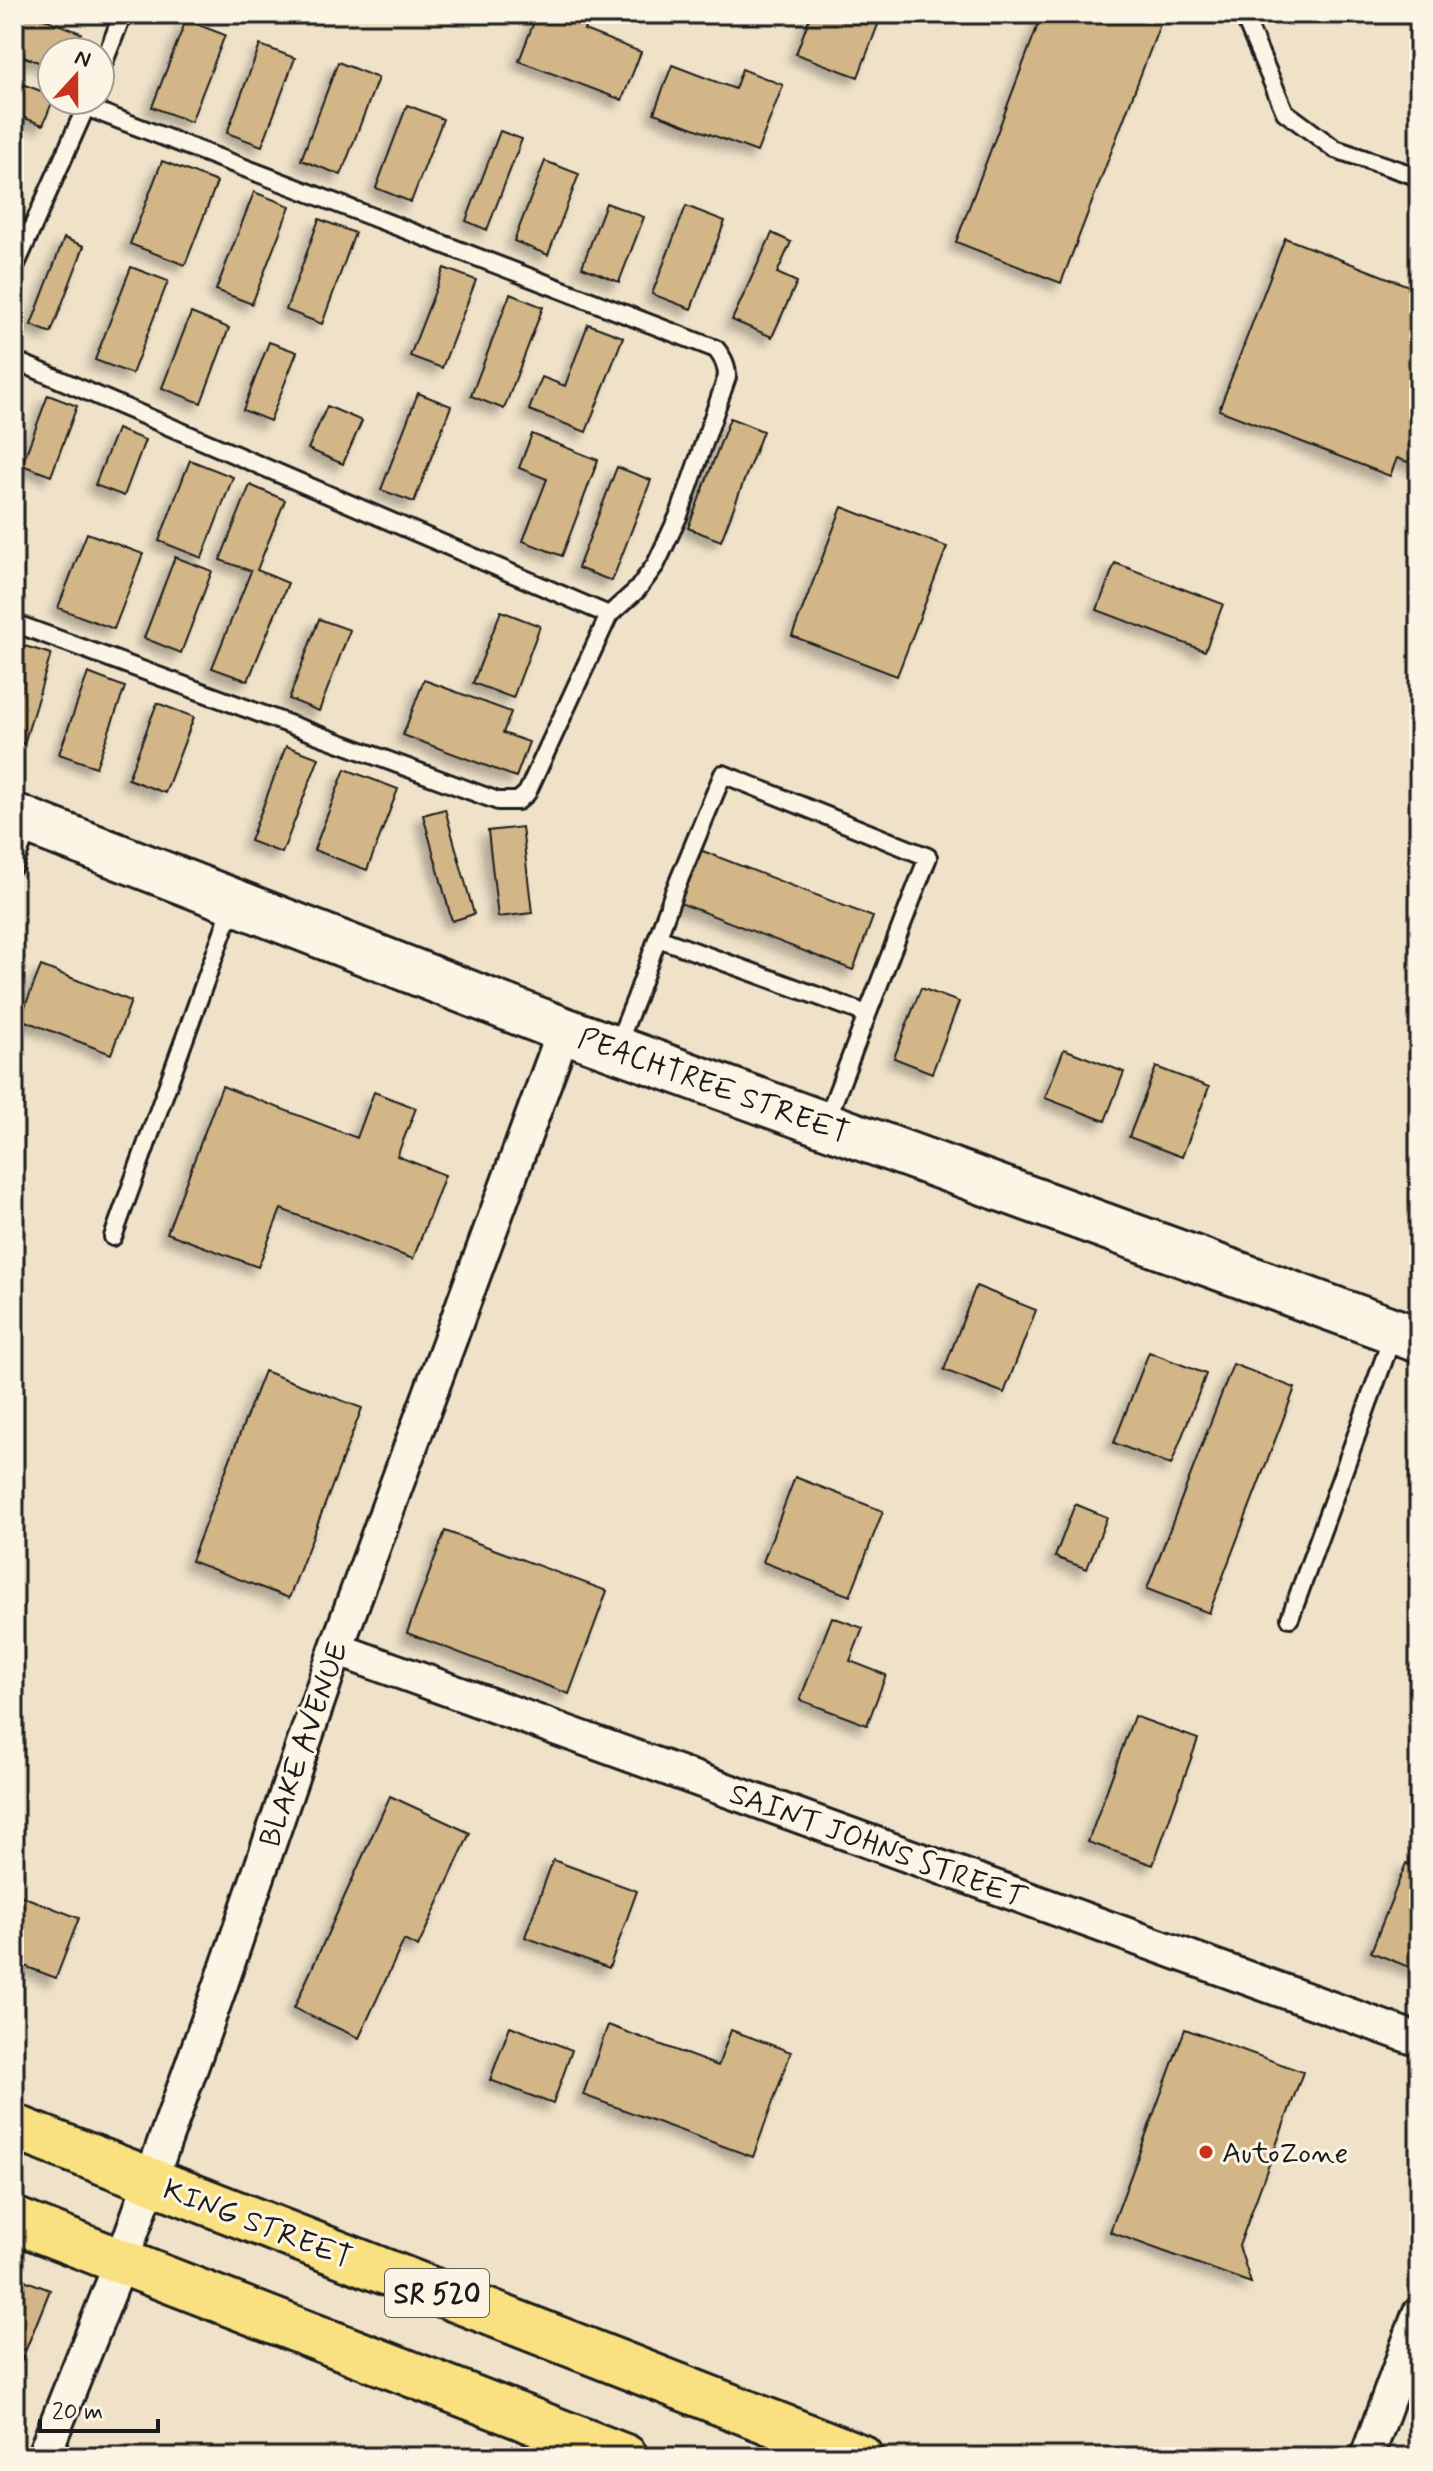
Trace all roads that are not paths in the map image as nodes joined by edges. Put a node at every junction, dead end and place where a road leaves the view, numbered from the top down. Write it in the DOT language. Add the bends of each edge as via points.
graph roads {
  1 [pos="1243,14"];
  2 [pos="122,16"];
  3 [pos="114,36"];
  4 [pos="116,115"];
  5 [pos="83,116"];
  6 [pos="1419,177"];
  7 [pos="14,269"];
  8 [pos="14,360"];
  9 [pos="609,615"];
  10 [pos="14,623"];
  11 [pos="22,819"];
  12 [pos="14,866"];
  13 [pos="234,902"];
  14 [pos="658,938"];
  15 [pos="867,1014"];
  16 [pos="564,1030"];
  17 [pos="616,1049"];
  18 [pos="825,1125"];
  19 [pos="113,1237"];
  20 [pos="1407,1335"];
  21 [pos="1290,1618"];
  22 [pos="336,1649"];
  23 [pos="1419,2040"];
  24 [pos="14,2127"];
  25 [pos="150,2181"];
  26 [pos="14,2220"];
  27 [pos="122,2260"];
  28 [pos="1419,2314"];
  29 [pos="43,2457"];
  30 [pos="625,2457"];
  31 [pos="860,2457"];
  32 [pos="1367,2457"];
  1 -- 6 [label="lane" via="1285,112 1335,149"];
  2 -- 3 [label="lane"];
  4 -- 9 [label="lane" via="716,349 727,377 679,515 656,564"];
  5 -- 7 [label="lane"];
  8 -- 9 [label="lane"];
  9 -- 10 [label="lane" via="527,793 518,801 498,801"];
  11 -- 12 [label="lane"];
  11 -- 13 [label="street, PEACHTREE STREET"];
  13 -- 16 [label="street, PEACHTREE STREET"];
  13 -- 19 [label="lane"];
  14 -- 15 [label="lane"];
  14 -- 15 [label="lane" via="723,774 928,857"];
  14 -- 17 [label="lane"];
  15 -- 18 [label="lane"];
  16 -- 17 [label="street, PEACHTREE STREET"];
  16 -- 22 [label="street, BLAKE AVENUE"];
  17 -- 18 [label="street, PEACHTREE STREET"];
  18 -- 20 [label="street, PEACHTREE STREET"];
  20 -- 21 [label="lane"];
  22 -- 23 [label="street, SAINT JOHNS STREET"];
  22 -- 25 [label="street, BLAKE AVENUE"];
  24 -- 25 [label="main road, KING STREET / SR 520"];
  25 -- 27 [label="street, BLAKE AVENUE"];
  25 -- 31 [label="main road, KING STREET / SR 520"];
  26 -- 27 [label="main road, SR 520"];
  27 -- 29 [label="street, BLAKE AVENUE"];
  27 -- 30 [label="main road, SR 520"];
  28 -- 32 [label="street"];
}
